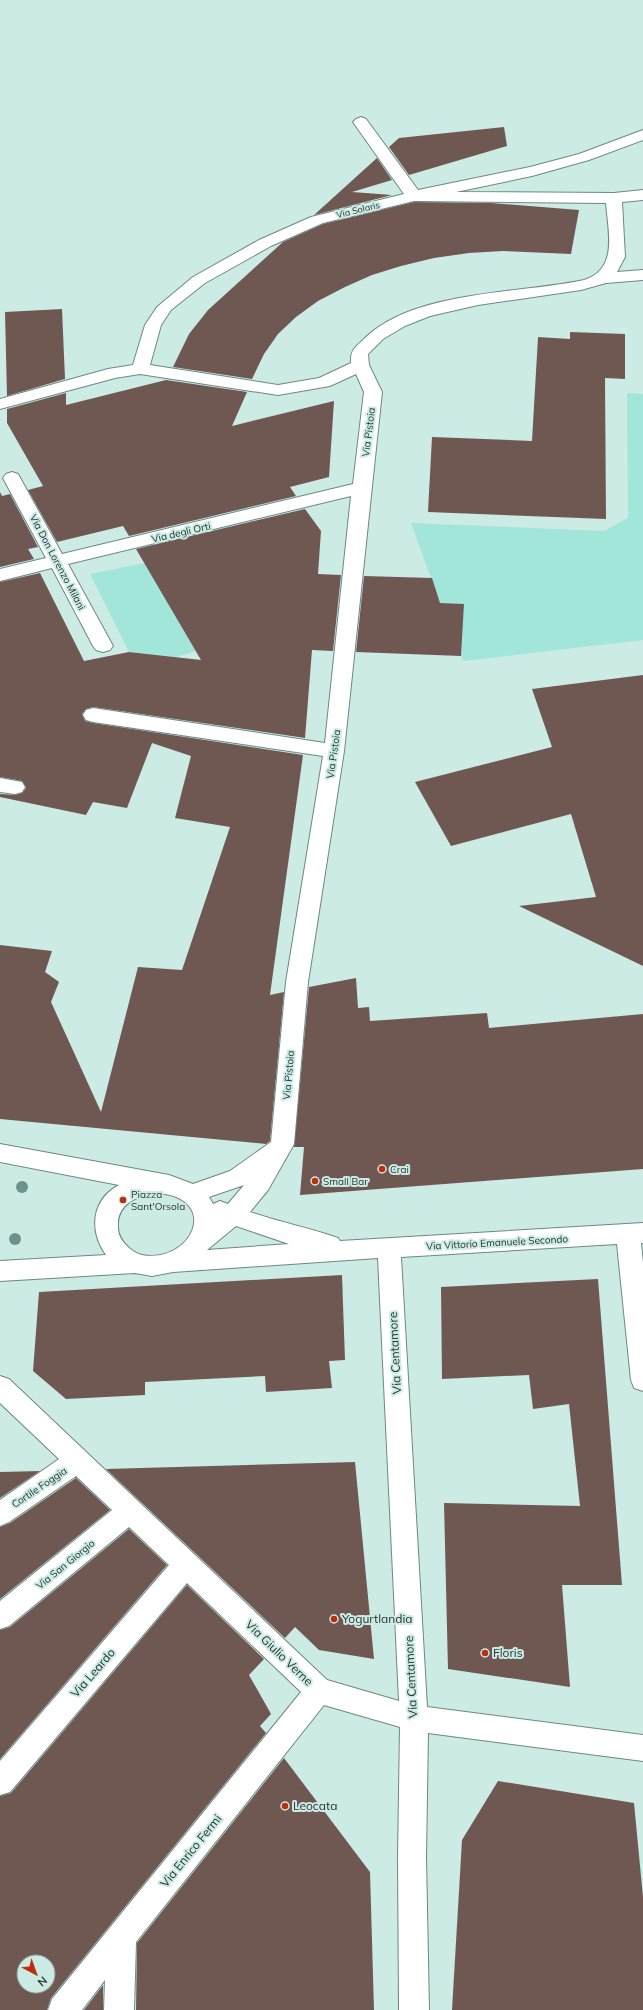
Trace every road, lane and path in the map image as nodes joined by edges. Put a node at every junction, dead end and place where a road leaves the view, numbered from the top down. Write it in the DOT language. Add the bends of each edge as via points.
graph roads {
  1 [pos="361,122"];
  2 [pos="643,135"];
  3 [pos="643,195"];
  4 [pos="414,196"];
  5 [pos="614,198"];
  6 [pos="643,275"];
  7 [pos="603,278"];
  8 [pos="360,365"];
  9 [pos="140,369"];
  10 [pos="0,404"];
  11 [pos="12,478"];
  12 [pos="361,488"];
  13 [pos="58,561"];
  14 [pos="0,575"];
  15 [pos="103,646"];
  16 [pos="93,715"];
  17 [pos="334,751"];
  18 [pos="282,1144"];
  19 [pos="0,1153"];
  20 [pos="157,1183"];
  21 [pos="195,1198"];
  22 [pos="232,1216"];
  23 [pos="636,1234"];
  24 [pos="202,1241"];
  25 [pos="389,1248"];
  26 [pos="350,1250"];
  27 [pos="173,1262"];
  28 [pos="136,1263"];
  29 [pos="0,1271"];
  30 [pos="639,1300"];
  31 [pos="643,1380"];
  32 [pos="0,1387"];
  33 [pos="77,1461"];
  34 [pos="130,1511"];
  35 [pos="0,1514"];
  36 [pos="186,1564"];
  37 [pos="0,1617"];
  38 [pos="320,1691"];
  39 [pos="414,1718"];
  40 [pos="643,1748"];
  41 [pos="0,1782"];
  42 [pos="122,1936"];
  43 [pos="63,2010"];
  44 [pos="119,2010"];
  45 [pos="414,2010"];
  1 -- 4 [label="street"];
  2 -- 4 [label="street" via="584,157 532,171"];
  3 -- 5 [label="street, Via Solaris"];
  4 -- 5 [label="street, Via Solaris"];
  4 -- 9 [label="street, Via Solaris" via="317,220 265,243 199,280 165,307 152,325"];
  5 -- 7 [label="street" via="617,257"];
  6 -- 7 [label="street"];
  7 -- 8 [label="street" via="579,286 463,303 425,313 388,328 369,341 359,353"];
  8 -- 9 [label="street" via="324,382 278,390"];
  8 -- 12 [label="street, Via Pistoia" via="373,392"];
  9 -- 10 [label="street" via="114,373"];
  11 -- 13 [label="street, Via Don Lorenzo Milani"];
  12 -- 13 [label="street, Via degli Orti"];
  12 -- 17 [label="street, Via Pistoia"];
  13 -- 14 [label="street, Via degli Orti"];
  13 -- 15 [label="street, Via Don Lorenzo Milani"];
  16 -- 17 [label="street"];
  17 -- 18 [label="street, Via Pistoia" via="297,982"];
  18 -- 21 [label="street" via="238,1178"];
  18 -- 22 [label="street" via="260,1184"];
  19 -- 20 [label="street"];
  20 -- 21 [label="street" via="181,1188"];
  20 -- 28 [label="street" via="128,1192 117,1200 109,1211 106,1224 112,1248 122,1257"];
  21 -- 22 [label="street"];
  21 -- 24 [label="street" via="204,1210 207,1220"];
  22 -- 24 [label="street"];
  22 -- 26 [label="street" via="283,1233"];
  23 -- 25 [label="street, Via Vittorio Emanuele Secondo"];
  23 -- 30 [label="street"];
  24 -- 27 [label="street" via="185,1257"];
  25 -- 26 [label="street, Via Vittorio Emanuele Secondo"];
  25 -- 39 [label="street, Via Centamore"];
  26 -- 27 [label="street, Via Vittorio Emanuele Secondo"];
  27 -- 28 [label="street" via="152,1266"];
  28 -- 29 [label="street"];
  30 -- 31 [label="street"];
  32 -- 33 [label="street, Via Giulio Verne"];
  33 -- 34 [label="street, Via Giulio Verne"];
  33 -- 35 [label="street, Cortile Foggia"];
  34 -- 36 [label="street, Via Giulio Verne"];
  34 -- 37 [label="street, Via San Giorgio"];
  36 -- 38 [label="street, Via Giulio Verne"];
  36 -- 41 [label="street, Via Leardo"];
  38 -- 39 [label="street, Via Giulio Verne"];
  38 -- 42 [label="street, Via Enrico Fermi"];
  39 -- 40 [label="street, Via Giulio Verne"];
  39 -- 45 [label="street, Via Centamore"];
  42 -- 43 [label="street, Via Enrico Fermi"];
  42 -- 44 [label="street"];
}
